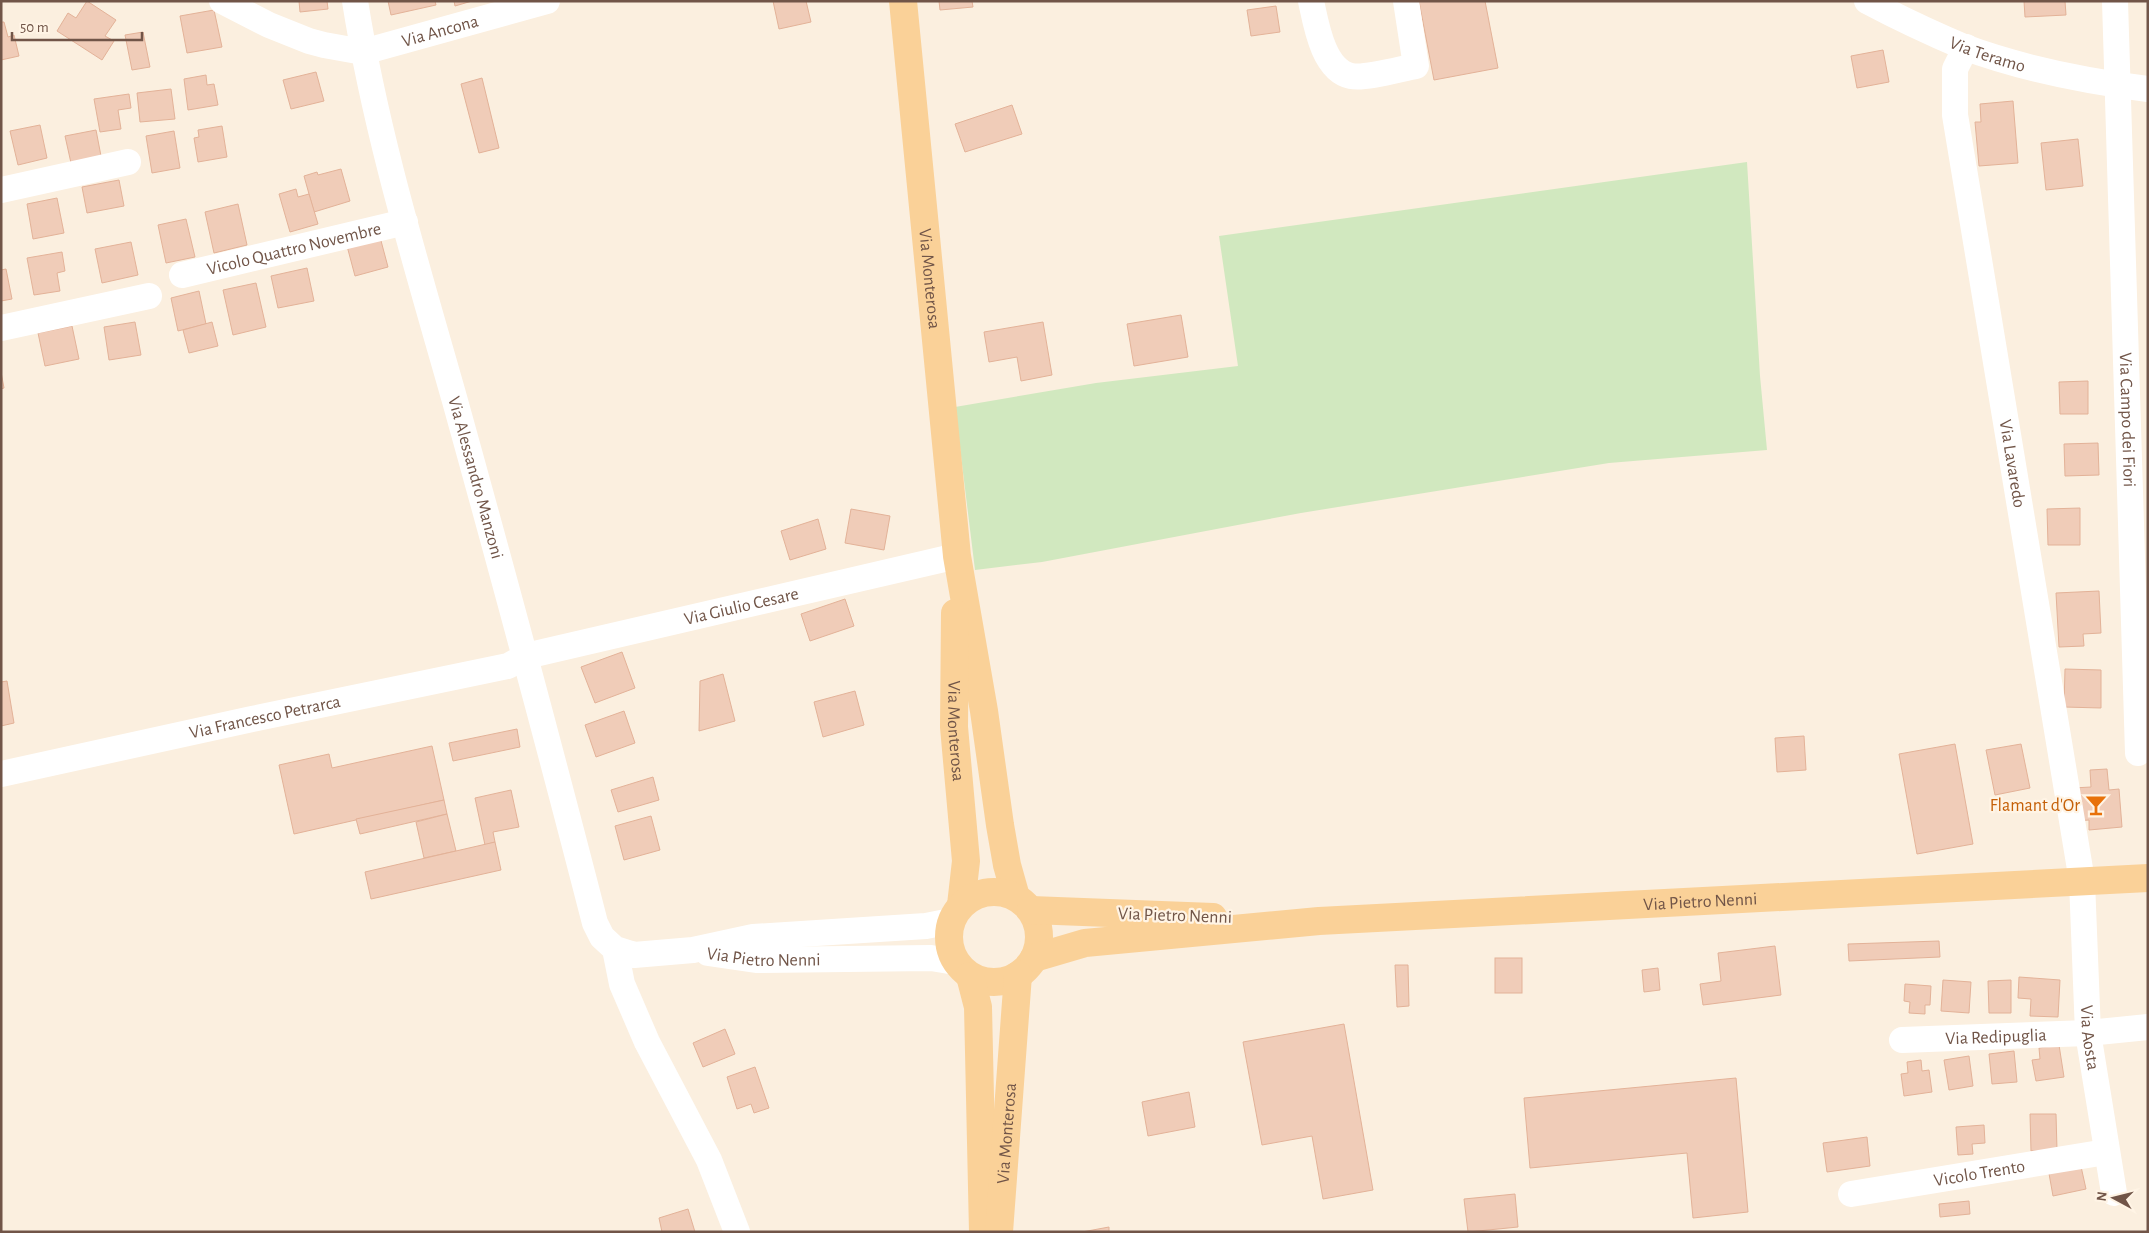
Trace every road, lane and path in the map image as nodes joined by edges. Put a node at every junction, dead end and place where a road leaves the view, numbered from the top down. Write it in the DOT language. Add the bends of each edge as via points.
graph roads {
  1 [pos="222,1"];
  2 [pos="355,1"];
  3 [pos="547,1"];
  4 [pos="903,1"];
  5 [pos="1312,1"];
  6 [pos="1406,1"];
  7 [pos="1867,1"];
  8 [pos="2115,1"];
  9 [pos="1966,47"];
  10 [pos="363,52"];
  11 [pos="2118,85"];
  12 [pos="2148,88"];
  13 [pos="128,162"];
  14 [pos="1,190"];
  15 [pos="405,222"];
  16 [pos="182,276"];
  17 [pos="149,296"];
  18 [pos="1,328"];
  19 [pos="2139,491"];
  20 [pos="957,556"];
  21 [pos="526,656"];
  22 [pos="2138,753"];
  23 [pos="1,774"];
  24 [pos="2148,878"];
  25 [pos="2082,881"];
  26 [pos="1024,904"];
  27 [pos="956,913"];
  28 [pos="1319,922"];
  29 [pos="615,949"];
  30 [pos="693,950"];
  31 [pos="1026,966"];
  32 [pos="963,969"];
  33 [pos="2148,1027"];
  34 [pos="2088,1033"];
  35 [pos="1902,1040"];
  36 [pos="2106,1152"];
  37 [pos="2114,1193"];
  38 [pos="1851,1194"];
  39 [pos="737,1232"];
  40 [pos="983,1232"];
  41 [pos="999,1232"];
  1 -- 10 [label="street" via="310,41"];
  2 -- 10 [label="street, Via Alessandro Manzoni"];
  3 -- 10 [label="street, Via Ancona"];
  4 -- 20 [label="main road, Via Monterosa"];
  5 -- 6 [label="street" via="1319,39 1336,67 1350,76 1416,66"];
  7 -- 9 [label="street, Via Teramo"];
  8 -- 11 [label="street, Via Campo dei Fiori"];
  9 -- 11 [label="street, Via Teramo" via="2020,65"];
  9 -- 25 [label="street, Via Lavaredo" via="1955,69 1955,115"];
  10 -- 15 [label="street, Via Alessandro Manzoni"];
  11 -- 12 [label="street, Via Teramo"];
  11 -- 19 [label="street, Via Campo dei Fiori"];
  13 -- 14 [label="street"];
  15 -- 16 [label="street, Vicolo Quattro Novembre"];
  15 -- 21 [label="street, Via Alessandro Manzoni"];
  17 -- 18 [label="street"];
  19 -- 22 [label="street, Via Campo dei Fiori"];
  20 -- 21 [label="street, Via Giulio Cesare"];
  20 -- 26 [label="main road, Via Monterosa" via="1004,849"];
  20 -- 27 [label="main road, Via Monterosa" via="954,727 966,861"];
  21 -- 23 [label="street, Via Francesco Petrarca" via="508,666"];
  21 -- 29 [label="street, Via Alessandro Manzoni" via="595,923 602,937"];
  24 -- 25 [label="main road, Via Pietro Nenni"];
  25 -- 28 [label="main road, Via Pietro Nenni"];
  25 -- 34 [label="street, Via Aosta"];
  26 -- 27 [label="main road" via="995,891 975,895"];
  26 -- 28 [label="main road, Via Pietro Nenni"];
  26 -- 31 [label="main road" via="1038,925 1039,942"];
  27 -- 30 [label="street, Via Pietro Nenni" via="926,926 753,937"];
  27 -- 32 [label="main road" via="948,942"];
  28 -- 31 [label="main road, Via Pietro Nenni" via="1085,943"];
  29 -- 30 [label="street, Via Pietro Nenni" via="634,955"];
  29 -- 39 [label="street" via="622,984 647,1042 709,1160"];
  30 -- 32 [label="street, Via Pietro Nenni" via="756,960 931,958"];
  31 -- 32 [label="main road" via="1003,981 985,981"];
  31 -- 41 [label="main road, Via Monterosa"];
  32 -- 40 [label="main road, Via Monterosa" via="978,1007"];
  33 -- 34 [label="street, Via Redipuglia"];
  34 -- 35 [label="street, Via Redipuglia"];
  34 -- 36 [label="street, Via Aosta"];
  36 -- 37 [label="street, Via Aosta"];
  36 -- 38 [label="street, Vicolo Trento"];
}
